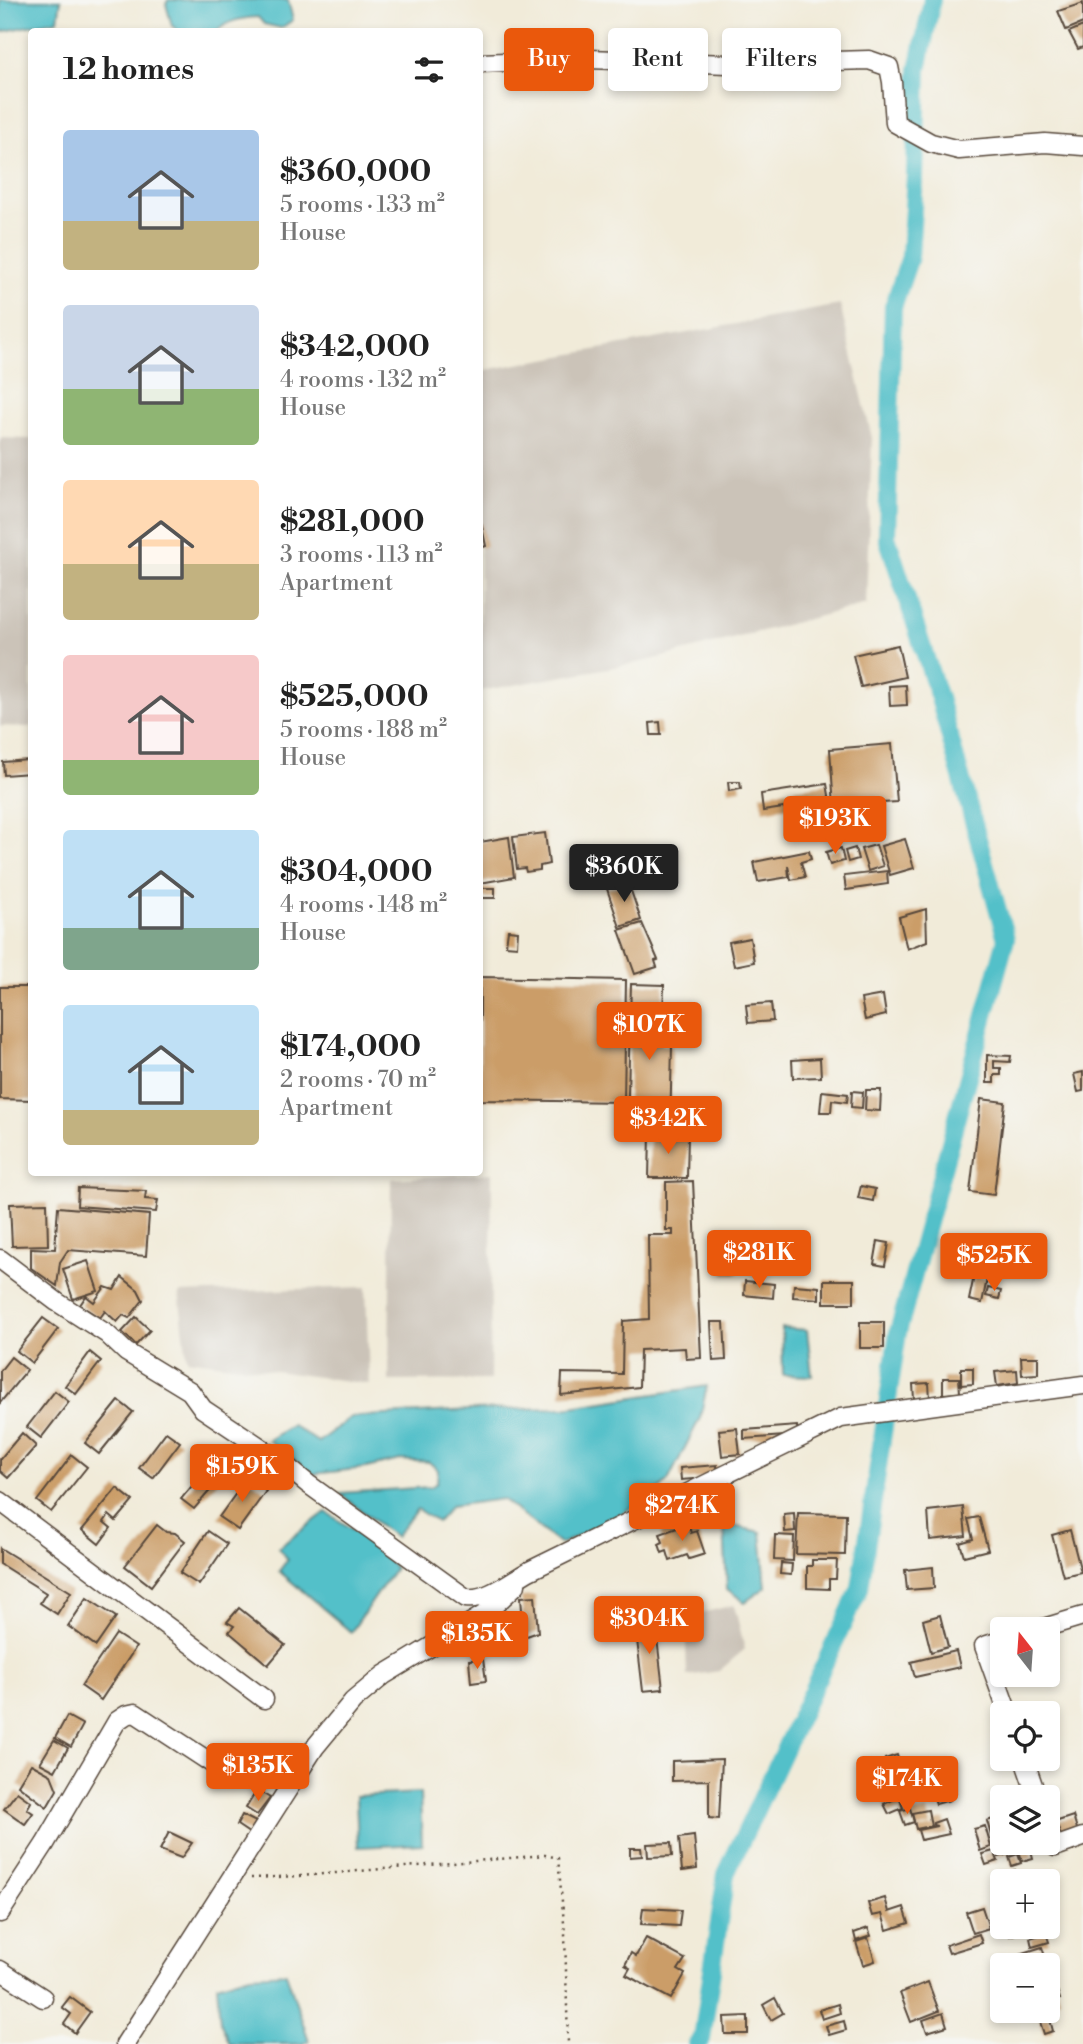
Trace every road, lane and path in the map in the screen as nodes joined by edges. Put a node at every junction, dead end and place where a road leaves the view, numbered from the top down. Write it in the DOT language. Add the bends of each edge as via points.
graph roads {
  1 [pos="483,63"];
  2 [pos="1083,146"];
  3 [pos="0,1259"];
  4 [pos="1083,1385"];
  5 [pos="0,1501"];
  6 [pos="528,1571"];
  7 [pos="1083,1616"];
  8 [pos="1060,1623"];
  9 [pos="990,1644"];
  10 [pos="990,1663"];
  11 [pos="264,1699"];
  12 [pos="219,1768"];
  13 [pos="1083,1837"];
  14 [pos="1060,1845"];
  15 [pos="230,1878"];
  16 [pos="0,1913"];
  17 [pos="0,1970"];
  18 [pos="43,1998"];
  19 [pos="125,2044"];
  20 [pos="568,2044"];
  1 -- 2 [label="street" via="869,60 889,67 895,123 931,144 960,150 1045,143"];
  3 -- 6 [label="street" via="107,1334 125,1352 190,1391 203,1409 466,1598 485,1595"];
  4 -- 6 [label="street" via="841,1418"];
  5 -- 11 [label="street"];
  6 -- 15 [label="street" via="485,1614 384,1675 353,1701 315,1747"];
  7 -- 8 [label="street"];
  9 -- 10 [label="street" via="984,1646"];
  12 -- 16 [label="street" via="135,1713 117,1720"];
  13 -- 14 [label="street"];
  15 -- 19 [label="street"];
  15 -- 20 [label="path" via="545,1855 558,1858"];
  17 -- 18 [label="street"];
}
